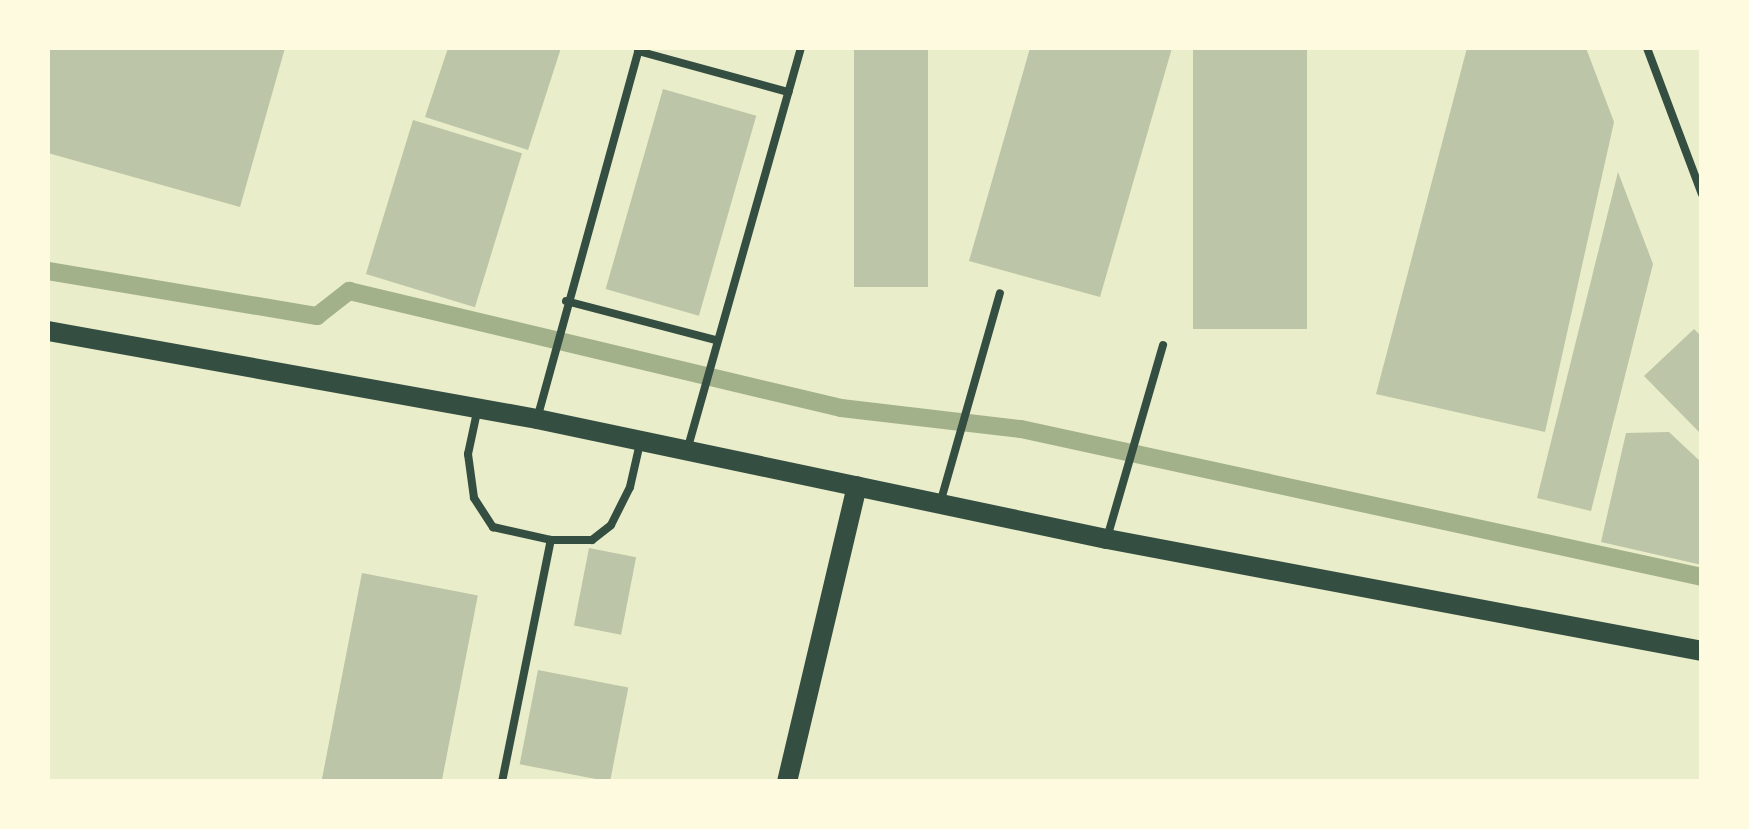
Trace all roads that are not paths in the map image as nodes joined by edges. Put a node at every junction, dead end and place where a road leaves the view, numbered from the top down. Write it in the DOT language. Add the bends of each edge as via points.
graph roads {
  1 [pos="801,48"];
  2 [pos="1647,48"];
  3 [pos="638,49"];
  4 [pos="788,92"];
  5 [pos="1702,194"];
  6 [pos="1000,292"];
  7 [pos="566,301"];
  8 [pos="48,331"];
  9 [pos="716,340"];
  10 [pos="1163,346"];
  11 [pos="478,408"];
  12 [pos="537,419"];
  13 [pos="640,439"];
  14 [pos="688,450"];
  15 [pos="857,486"];
  16 [pos="940,504"];
  17 [pos="1107,539"];
  18 [pos="551,540"];
  19 [pos="1702,651"];
  20 [pos="502,782"];
  21 [pos="787,782"];
  1 -- 4 [label="lane"];
  2 -- 5 [label="lane"];
  3 -- 4 [label="lane"];
  3 -- 7 [label="lane"];
  4 -- 9 [label="lane"];
  6 -- 16 [label="lane"];
  7 -- 9 [label="lane"];
  7 -- 12 [label="lane"];
  8 -- 11 [label="main road"];
  9 -- 14 [label="lane"];
  10 -- 17 [label="lane"];
  11 -- 12 [label="main road"];
  11 -- 18 [label="lane" via="468,454 474,498 493,527"];
  12 -- 13 [label="main road"];
  13 -- 14 [label="main road"];
  13 -- 18 [label="lane" via="630,487 611,525 592,540"];
  14 -- 15 [label="main road"];
  15 -- 16 [label="main road"];
  15 -- 21 [label="main road"];
  16 -- 17 [label="main road"];
  17 -- 19 [label="main road"];
  18 -- 20 [label="lane"];
}
